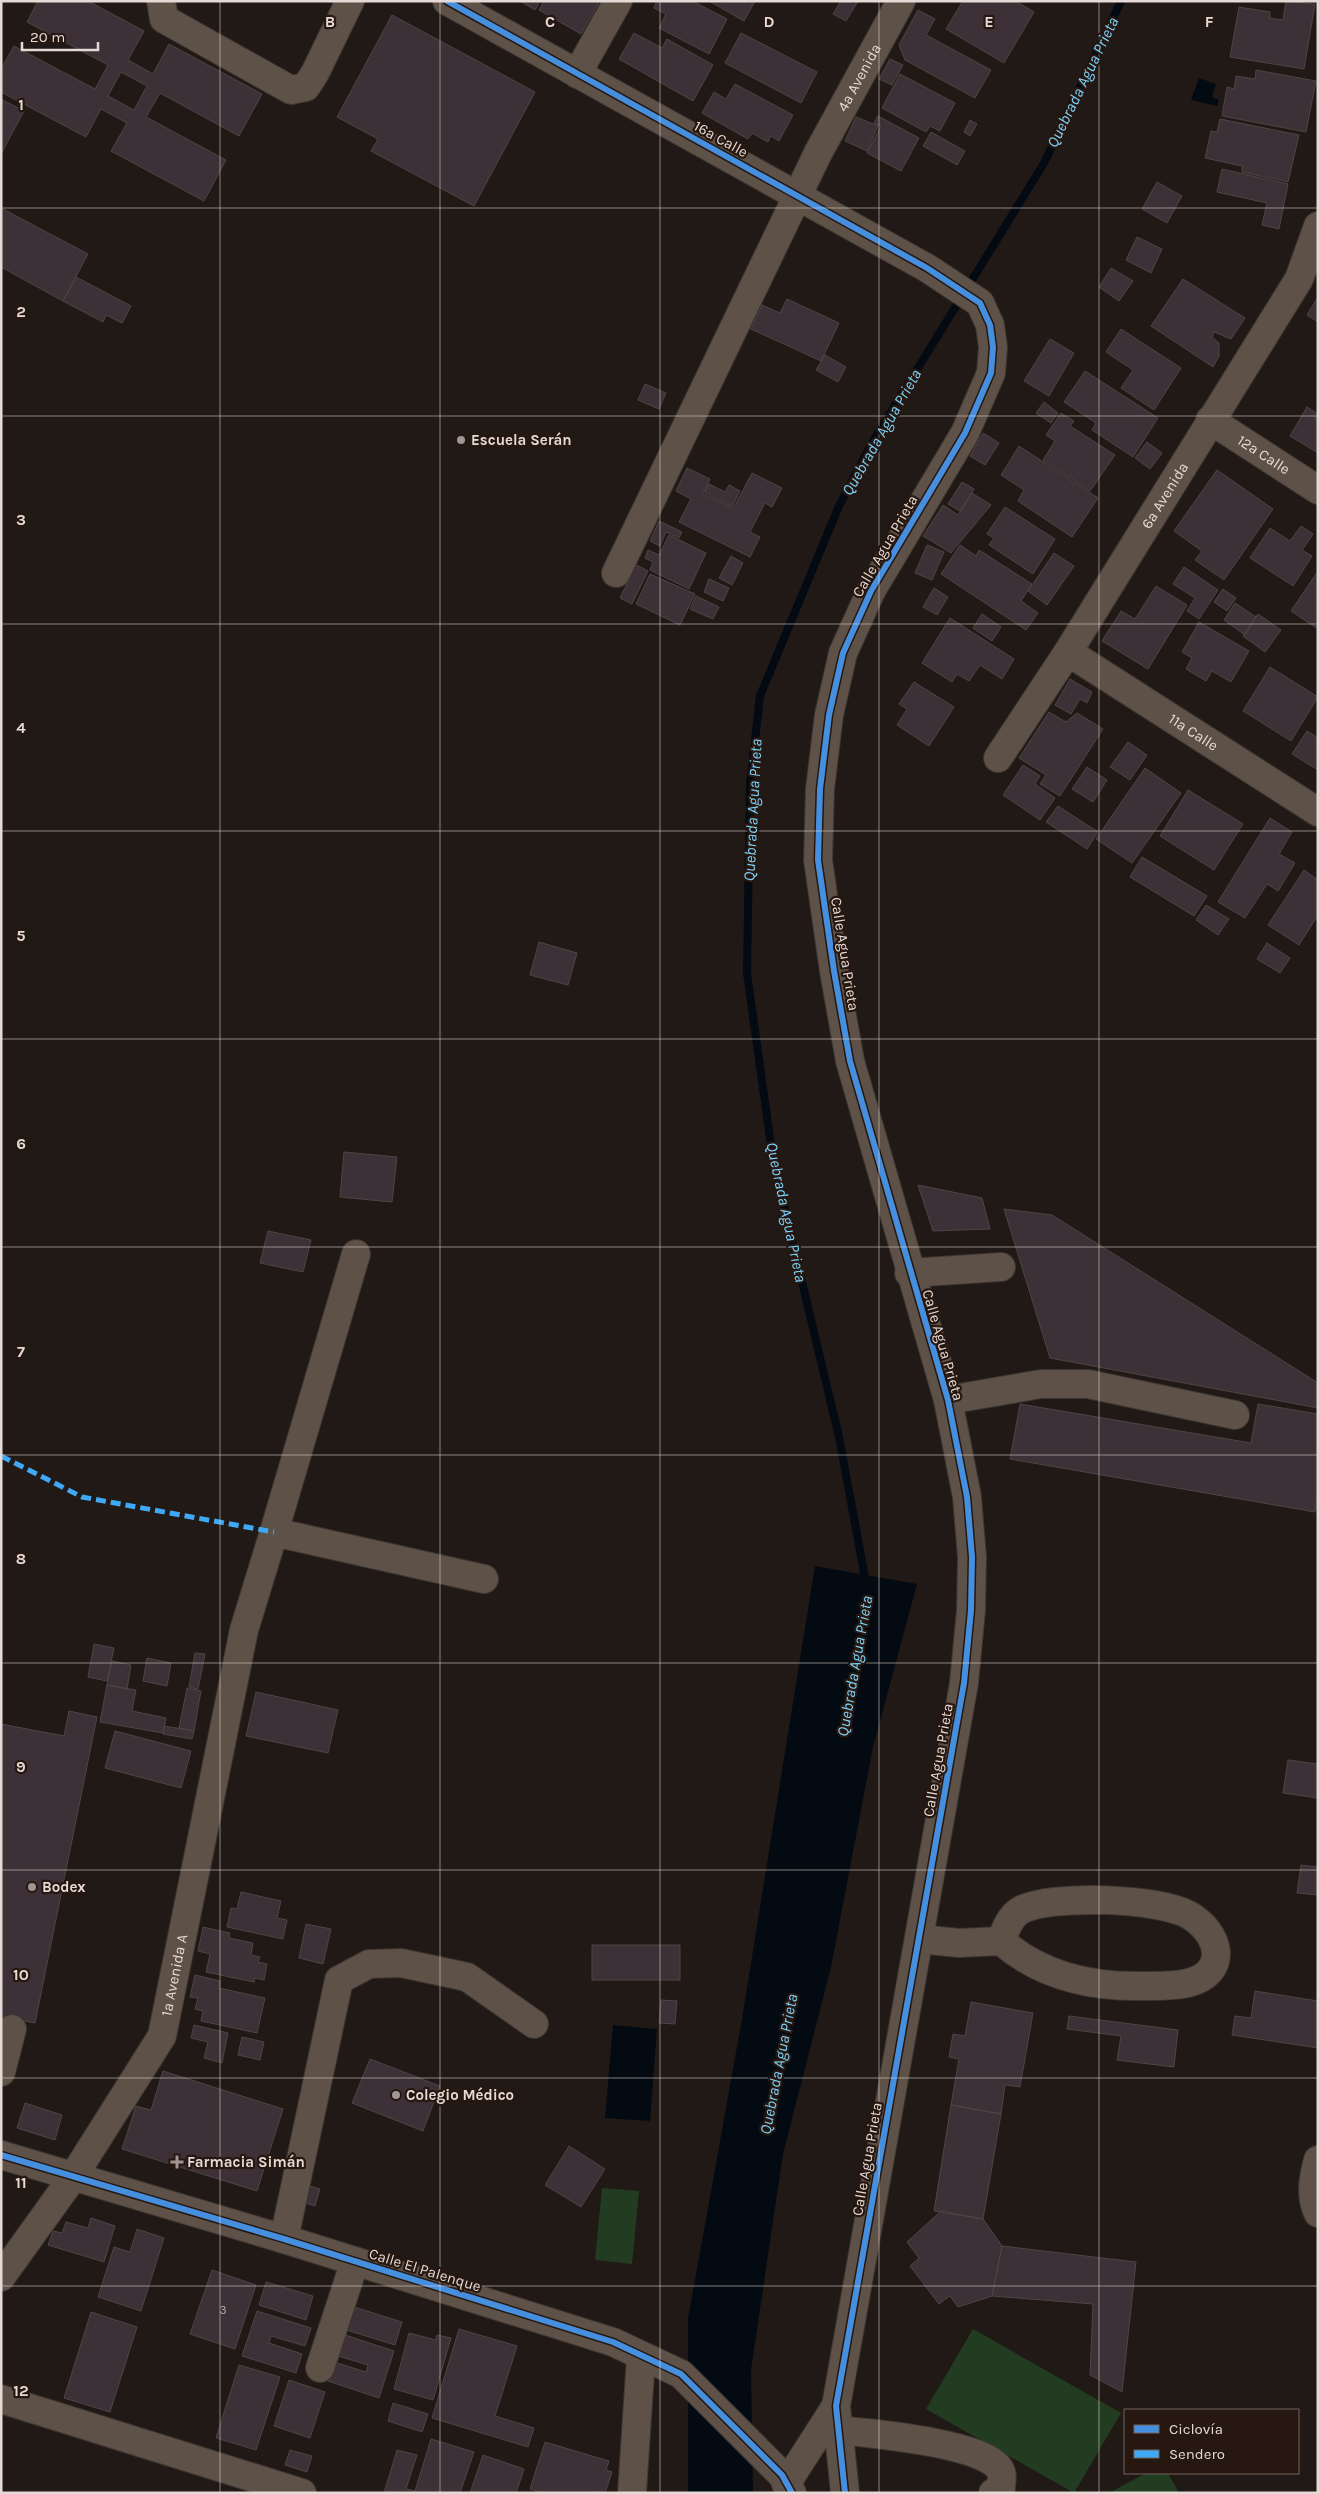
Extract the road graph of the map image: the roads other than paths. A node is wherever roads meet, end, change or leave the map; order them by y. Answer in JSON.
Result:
{"nodes":[{"id":1,"x":161,"y":1,"type":"edge"},
{"id":2,"x":350,"y":1,"type":"edge"},
{"id":3,"x":447,"y":1,"type":"edge"},
{"id":4,"x":618,"y":1,"type":"edge"},
{"id":5,"x":901,"y":1,"type":"edge"},
{"id":6,"x":577,"y":74,"type":"junction"},
{"id":7,"x":797,"y":195,"type":"junction"},
{"id":8,"x":1318,"y":226,"type":"edge"},
{"id":9,"x":980,"y":303,"type":"joint"},
{"id":10,"x":1210,"y":420,"type":"junction"},
{"id":11,"x":1318,"y":490,"type":"edge"},
{"id":12,"x":616,"y":573,"type":"dead end"},
{"id":13,"x":1068,"y":652,"type":"junction"},
{"id":14,"x":998,"y":758,"type":"dead end"},
{"id":15,"x":1318,"y":812,"type":"edge"},
{"id":16,"x":356,"y":1254,"type":"dead end"},
{"id":17,"x":1001,"y":1267,"type":"dead end"},
{"id":18,"x":909,"y":1273,"type":"junction"},
{"id":19,"x":948,"y":1400,"type":"junction"},
{"id":20,"x":1235,"y":1415,"type":"dead end"},
{"id":21,"x":274,"y":1532,"type":"junction"},
{"id":22,"x":484,"y":1579,"type":"dead end"},
{"id":23,"x":919,"y":1940,"type":"junction"},
{"id":24,"x":1001,"y":1941,"type":"junction"},
{"id":25,"x":534,"y":2024,"type":"dead end"},
{"id":26,"x":12,"y":2029,"type":"dead end"},
{"id":27,"x":1,"y":2072,"type":"edge"},
{"id":28,"x":1,"y":2155,"type":"edge"},
{"id":29,"x":1318,"y":2160,"type":"edge"},
{"id":30,"x":73,"y":2177,"type":"junction"},
{"id":31,"x":1318,"y":2213,"type":"edge"},
{"id":32,"x":284,"y":2239,"type":"junction"},
{"id":33,"x":355,"y":2261,"type":"junction"},
{"id":34,"x":1,"y":2277,"type":"edge"},
{"id":35,"x":641,"y":2357,"type":"junction"},
{"id":36,"x":320,"y":2368,"type":"dead end"},
{"id":37,"x":1,"y":2399,"type":"edge"},
{"id":38,"x":837,"y":2418,"type":"junction"},
{"id":39,"x":787,"y":2484,"type":"edge"},
{"id":40,"x":302,"y":2493,"type":"edge"},
{"id":41,"x":632,"y":2493,"type":"edge"},
{"id":42,"x":846,"y":2493,"type":"edge"},
{"id":43,"x":993,"y":2493,"type":"edge"}],
"edges":[{"from":1,"to":2,"type":"street"},
{"from":3,"to":6,"type":"street","name":"16a Calle"},
{"from":4,"to":6,"type":"street"},
{"from":5,"to":7,"type":"street","name":"4a Avenida"},
{"from":6,"to":7,"type":"street","name":"16a Calle"},
{"from":7,"to":9,"type":"street","name":"16a Calle"},
{"from":7,"to":12,"type":"street","name":"4a Avenida"},
{"from":8,"to":10,"type":"street","name":"6a Avenida"},
{"from":9,"to":18,"type":"street","name":"Calle Agua Prieta"},
{"from":10,"to":11,"type":"street","name":"12a Calle"},
{"from":10,"to":13,"type":"street","name":"6a Avenida"},
{"from":13,"to":14,"type":"street","name":"6a Avenida"},
{"from":13,"to":15,"type":"street","name":"11a Calle"},
{"from":16,"to":21,"type":"street","name":"1a Avenida A"},
{"from":17,"to":18,"type":"street"},
{"from":18,"to":19,"type":"street","name":"Calle Agua Prieta"},
{"from":19,"to":20,"type":"street"},
{"from":19,"to":23,"type":"street","name":"Calle Agua Prieta"},
{"from":21,"to":22,"type":"street"},
{"from":21,"to":30,"type":"street","name":"1a Avenida A"},
{"from":23,"to":24,"type":"street"},
{"from":23,"to":38,"type":"street","name":"Calle Agua Prieta"},
{"from":24,"to":24,"type":"street"},
{"from":25,"to":32,"type":"street"},
{"from":26,"to":27,"type":"street"},
{"from":28,"to":30,"type":"street","name":"Calle El Palenque"},
{"from":29,"to":31,"type":"street"},
{"from":30,"to":32,"type":"street","name":"Calle El Palenque"},
{"from":30,"to":34,"type":"street","name":"1a Avenida A"},
{"from":32,"to":33,"type":"street","name":"Calle El Palenque"},
{"from":33,"to":35,"type":"street","name":"Calle El Palenque"},
{"from":33,"to":36,"type":"street"},
{"from":35,"to":39,"type":"street","name":"Calle El Palenque"},
{"from":35,"to":41,"type":"street"},
{"from":37,"to":40,"type":"street"},
{"from":38,"to":39,"type":"street"},
{"from":38,"to":42,"type":"street","name":"Calle Agua Prieta"},
{"from":38,"to":43,"type":"street"}]}
